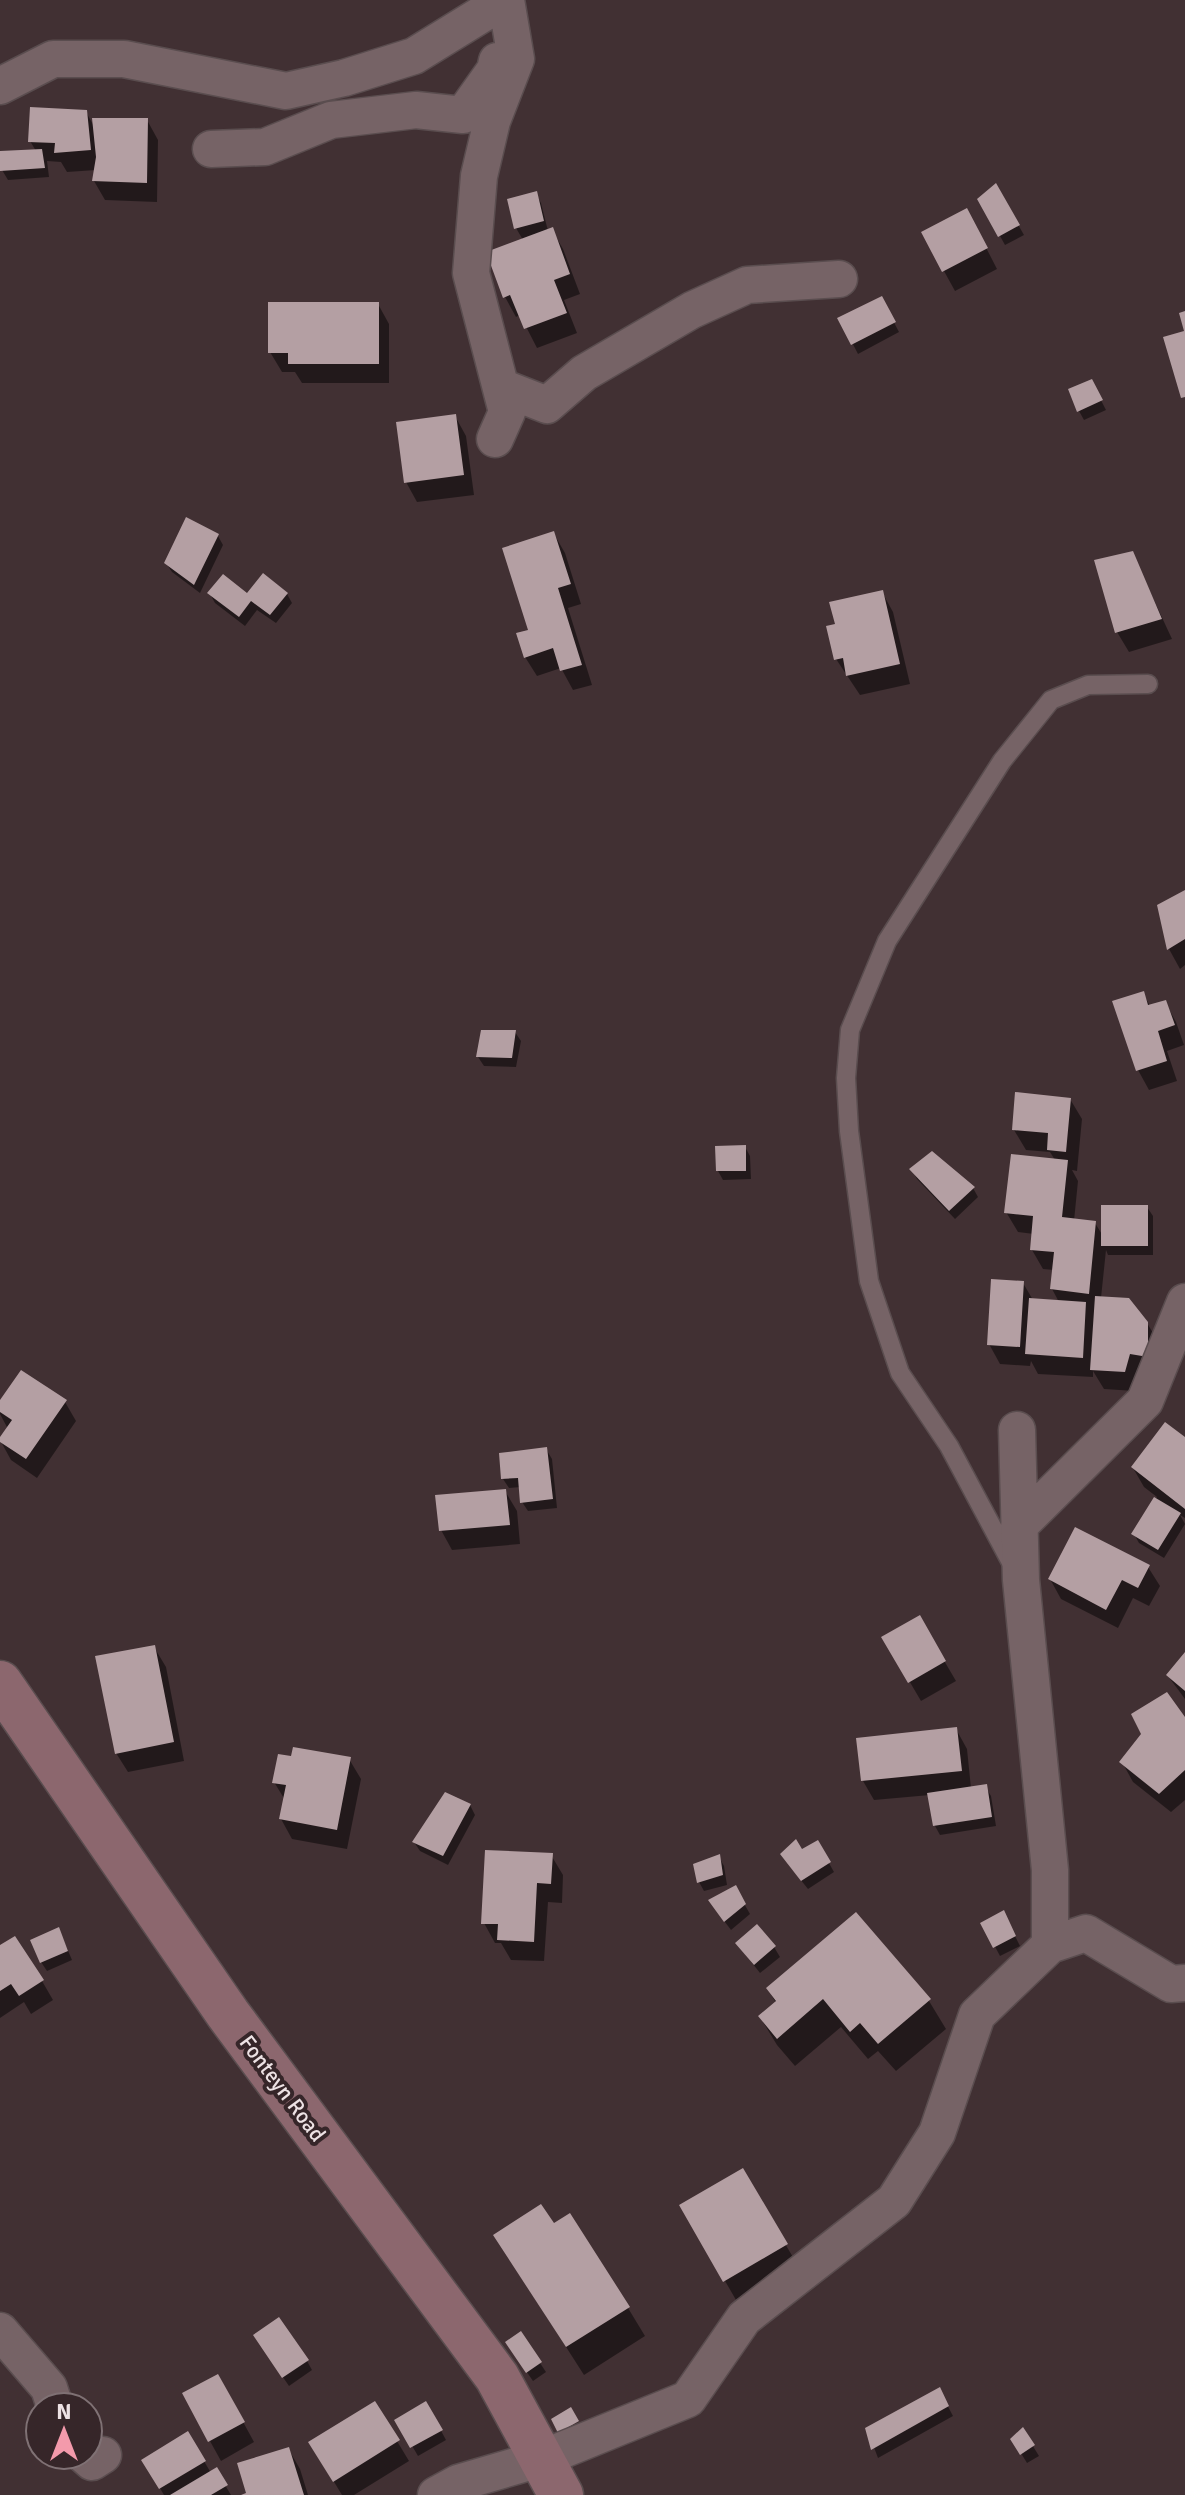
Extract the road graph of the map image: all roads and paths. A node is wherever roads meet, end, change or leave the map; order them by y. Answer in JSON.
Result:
{"nodes":[{"id":1,"x":506,"y":0,"type":"edge"},
{"id":2,"x":0,"y":86,"type":"edge"},
{"id":3,"x":211,"y":149,"type":"dead end"},
{"id":4,"x":839,"y":279,"type":"dead end"},
{"id":5,"x":501,"y":387,"type":"junction"},
{"id":6,"x":495,"y":439,"type":"dead end"},
{"id":7,"x":1148,"y":684,"type":"dead end"},
{"id":8,"x":1185,"y":1302,"type":"edge"},
{"id":9,"x":1017,"y":1430,"type":"dead end"},
{"id":10,"x":1019,"y":1526,"type":"junction"},
{"id":11,"x":1021,"y":1580,"type":"junction"},
{"id":12,"x":0,"y":1683,"type":"edge"},
{"id":13,"x":1050,"y":1945,"type":"junction"},
{"id":14,"x":1185,"y":1983,"type":"edge"},
{"id":15,"x":0,"y":2331,"type":"edge"},
{"id":16,"x":50,"y":2391,"type":"edge"},
{"id":17,"x":552,"y":2477,"type":"edge"},
{"id":18,"x":436,"y":2495,"type":"edge"}],
"edges":[{"from":1,"to":2,"type":"street"},
{"from":1,"to":3,"type":"street"},
{"from":1,"to":5,"type":"street"},
{"from":4,"to":5,"type":"street"},
{"from":5,"to":6,"type":"street"},
{"from":7,"to":11,"type":"lane"},
{"from":8,"to":10,"type":"street"},
{"from":9,"to":10,"type":"street"},
{"from":10,"to":11,"type":"street"},
{"from":11,"to":13,"type":"street"},
{"from":12,"to":17,"type":"street","name":"Fonteyn Road"},
{"from":13,"to":14,"type":"street"},
{"from":13,"to":17,"type":"street"},
{"from":15,"to":16,"type":"street"},
{"from":17,"to":18,"type":"street"}]}
